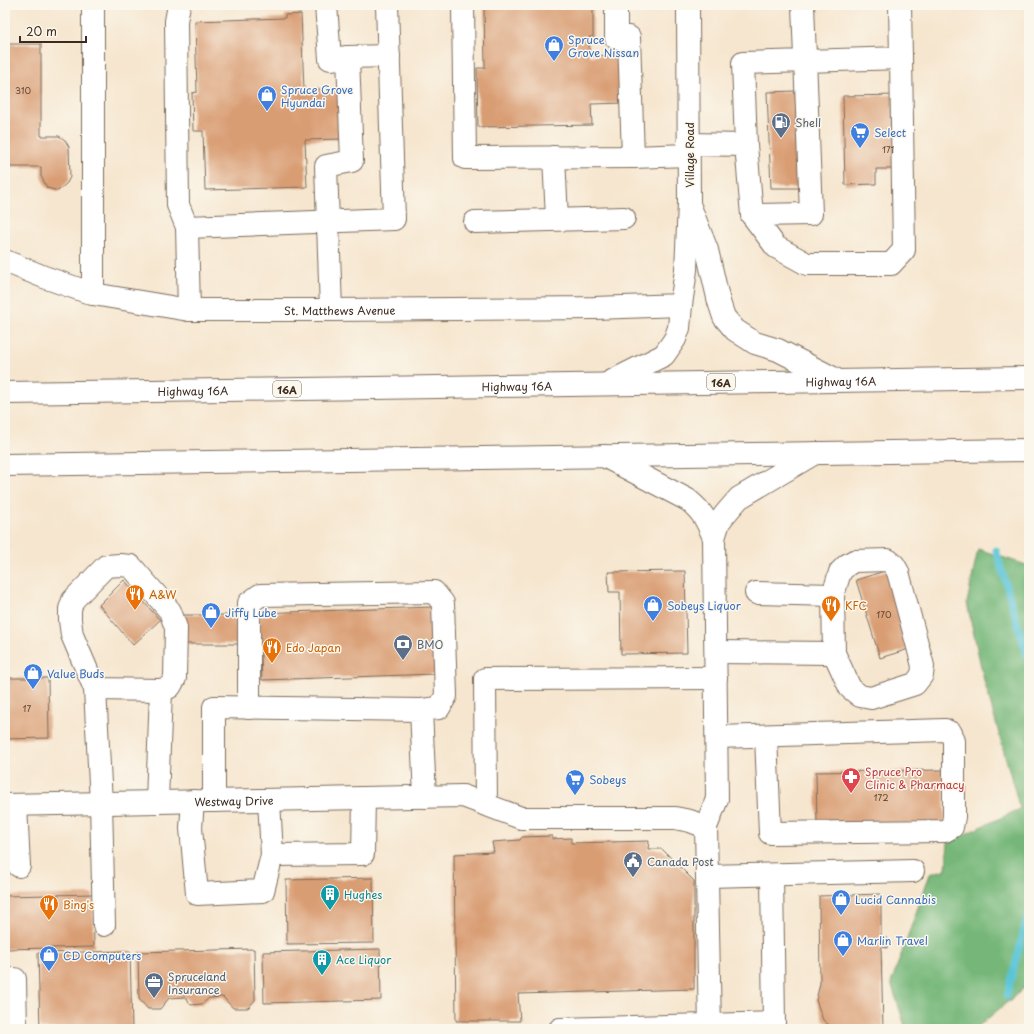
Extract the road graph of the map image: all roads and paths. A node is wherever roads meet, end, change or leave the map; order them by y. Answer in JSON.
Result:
{"nodes":[{"id":1,"x":93,"y":5,"type":"edge"},
{"id":2,"x":179,"y":5,"type":"edge"},
{"id":3,"x":326,"y":5,"type":"edge"},
{"id":4,"x":388,"y":5,"type":"edge"},
{"id":5,"x":463,"y":5,"type":"edge"},
{"id":6,"x":616,"y":5,"type":"edge"},
{"id":7,"x":688,"y":5,"type":"edge"},
{"id":8,"x":803,"y":5,"type":"edge"},
{"id":9,"x":900,"y":5,"type":"edge"},
{"id":10,"x":389,"y":56,"type":"junction"},
{"id":11,"x":348,"y":57,"type":"junction"},
{"id":12,"x":901,"y":58,"type":"junction"},
{"id":13,"x":806,"y":61,"type":"junction"},
{"id":14,"x":746,"y":144,"type":"junction"},
{"id":15,"x":688,"y":150,"type":"junction"},
{"id":16,"x":633,"y":157,"type":"junction"},
{"id":17,"x":554,"y":158,"type":"junction"},
{"id":18,"x":689,"y":204,"type":"junction"},
{"id":19,"x":752,"y":215,"type":"junction"},
{"id":20,"x":624,"y":218,"type":"dead end"},
{"id":21,"x":557,"y":219,"type":"junction"},
{"id":22,"x":328,"y":222,"type":"junction"},
{"id":23,"x":475,"y":222,"type":"dead end"},
{"id":24,"x":187,"y":227,"type":"junction"},
{"id":25,"x":5,"y":261,"type":"edge"},
{"id":26,"x":94,"y":294,"type":"junction"},
{"id":27,"x":681,"y":305,"type":"junction"},
{"id":28,"x":189,"y":310,"type":"junction"},
{"id":29,"x":331,"y":310,"type":"junction"},
{"id":30,"x":1029,"y":378,"type":"edge"},
{"id":31,"x":838,"y":380,"type":"junction"},
{"id":32,"x":604,"y":384,"type":"junction"},
{"id":33,"x":5,"y":393,"type":"edge"},
{"id":34,"x":815,"y":453,"type":"junction"},
{"id":35,"x":1025,"y":454,"type":"edge"},
{"id":36,"x":604,"y":456,"type":"junction"},
{"id":37,"x":5,"y":465,"type":"edge"},
{"id":38,"x":714,"y":538,"type":"junction"},
{"id":39,"x":756,"y":593,"type":"dead end"},
{"id":40,"x":833,"y":595,"type":"junction"},
{"id":41,"x":716,"y":652,"type":"junction"},
{"id":42,"x":834,"y":653,"type":"junction"},
{"id":43,"x":716,"y":678,"type":"junction"},
{"id":44,"x":95,"y":689,"type":"junction"},
{"id":45,"x":161,"y":690,"type":"junction"},
{"id":46,"x":249,"y":708,"type":"junction"},
{"id":47,"x":421,"y":710,"type":"junction"},
{"id":48,"x":766,"y":736,"type":"junction"},
{"id":49,"x":717,"y":737,"type":"junction"},
{"id":50,"x":425,"y":797,"type":"junction"},
{"id":51,"x":364,"y":798,"type":"junction"},
{"id":52,"x":269,"y":800,"type":"junction"},
{"id":53,"x":203,"y":801,"type":"junction"},
{"id":54,"x":157,"y":802,"type":"junction"},
{"id":55,"x":101,"y":803,"type":"junction"},
{"id":56,"x":11,"y":805,"type":"edge"},
{"id":57,"x":486,"y":805,"type":"junction"},
{"id":58,"x":706,"y":827,"type":"junction"},
{"id":59,"x":272,"y":855,"type":"junction"},
{"id":60,"x":19,"y":866,"type":"dead end"},
{"id":61,"x":913,"y":871,"type":"dead end"},
{"id":62,"x":772,"y":875,"type":"junction"},
{"id":63,"x":708,"y":876,"type":"junction"},
{"id":64,"x":104,"y":925,"type":"dead end"},
{"id":65,"x":5,"y":980,"type":"edge"},
{"id":66,"x":710,"y":1026,"type":"edge"},
{"id":67,"x":594,"y":1028,"type":"edge"},
{"id":68,"x":16,"y":1029,"type":"edge"},
{"id":69,"x":560,"y":1029,"type":"edge"}],
"edges":[{"from":1,"to":26,"type":"main road"},
{"from":2,"to":24,"type":"main road"},
{"from":3,"to":11,"type":"main road"},
{"from":4,"to":10,"type":"main road"},
{"from":5,"to":17,"type":"main road"},
{"from":6,"to":16,"type":"main road"},
{"from":7,"to":15,"type":"main road","name":"Village Road"},
{"from":8,"to":13,"type":"main road"},
{"from":9,"to":12,"type":"main road"},
{"from":10,"to":11,"type":"main road"},
{"from":10,"to":22,"type":"main road"},
{"from":11,"to":22,"type":"main road"},
{"from":12,"to":13,"type":"main road"},
{"from":12,"to":19,"type":"main road"},
{"from":13,"to":14,"type":"main road"},
{"from":13,"to":19,"type":"main road"},
{"from":14,"to":15,"type":"main road"},
{"from":14,"to":19,"type":"main road"},
{"from":15,"to":16,"type":"main road"},
{"from":15,"to":18,"type":"main road","name":"Village Road"},
{"from":16,"to":17,"type":"main road"},
{"from":17,"to":21,"type":"main road"},
{"from":18,"to":27,"type":"main road","name":"Village Road"},
{"from":18,"to":31,"type":"main road"},
{"from":20,"to":21,"type":"main road"},
{"from":21,"to":23,"type":"main road"},
{"from":22,"to":24,"type":"main road"},
{"from":22,"to":29,"type":"main road"},
{"from":24,"to":28,"type":"main road"},
{"from":25,"to":26,"type":"main road","name":"St. Matthews Avenue"},
{"from":26,"to":28,"type":"main road","name":"St. Matthews Avenue"},
{"from":27,"to":29,"type":"main road","name":"St. Matthews Avenue"},
{"from":27,"to":32,"type":"main road","name":"Village Road"},
{"from":28,"to":29,"type":"main road","name":"St. Matthews Avenue"},
{"from":30,"to":31,"type":"main road","name":"Highway 16A","number":"16A"},
{"from":31,"to":32,"type":"main road","name":"Highway 16A","number":"16A"},
{"from":32,"to":33,"type":"main road","name":"Highway 16A","number":"16A"},
{"from":34,"to":35,"type":"main road"},
{"from":34,"to":36,"type":"main road"},
{"from":34,"to":38,"type":"main road"},
{"from":36,"to":37,"type":"main road"},
{"from":36,"to":38,"type":"main road"},
{"from":38,"to":41,"type":"main road"},
{"from":39,"to":40,"type":"main road"},
{"from":40,"to":42,"type":"main road"},
{"from":40,"to":42,"type":"main road"},
{"from":41,"to":42,"type":"main road"},
{"from":41,"to":43,"type":"main road"},
{"from":43,"to":49,"type":"main road"},
{"from":43,"to":57,"type":"main road"},
{"from":44,"to":45,"type":"main road"},
{"from":44,"to":45,"type":"main road"},
{"from":44,"to":55,"type":"main road"},
{"from":45,"to":54,"type":"main road"},
{"from":46,"to":47,"type":"main road"},
{"from":46,"to":47,"type":"main road"},
{"from":46,"to":53,"type":"main road"},
{"from":47,"to":50,"type":"main road"},
{"from":48,"to":48,"type":"main road"},
{"from":48,"to":49,"type":"main road"},
{"from":49,"to":58,"type":"main road"},
{"from":50,"to":51,"type":"main road","name":"Westway Drive"},
{"from":50,"to":57,"type":"main road","name":"Westway Drive"},
{"from":51,"to":52,"type":"main road","name":"Westway Drive"},
{"from":51,"to":59,"type":"main road"},
{"from":52,"to":53,"type":"main road","name":"Westway Drive"},
{"from":52,"to":59,"type":"main road"},
{"from":53,"to":54,"type":"main road","name":"Westway Drive"},
{"from":53,"to":59,"type":"main road"},
{"from":54,"to":55,"type":"main road","name":"Westway Drive"},
{"from":55,"to":56,"type":"main road","name":"Westway Drive"},
{"from":55,"to":64,"type":"main road"},
{"from":56,"to":60,"type":"main road"},
{"from":57,"to":58,"type":"main road"},
{"from":58,"to":63,"type":"main road"},
{"from":61,"to":62,"type":"main road"},
{"from":62,"to":63,"type":"main road"},
{"from":62,"to":66,"type":"main road"},
{"from":63,"to":66,"type":"main road"},
{"from":65,"to":68,"type":"main road"},
{"from":66,"to":67,"type":"main road"},
{"from":67,"to":69,"type":"main road"}]}
